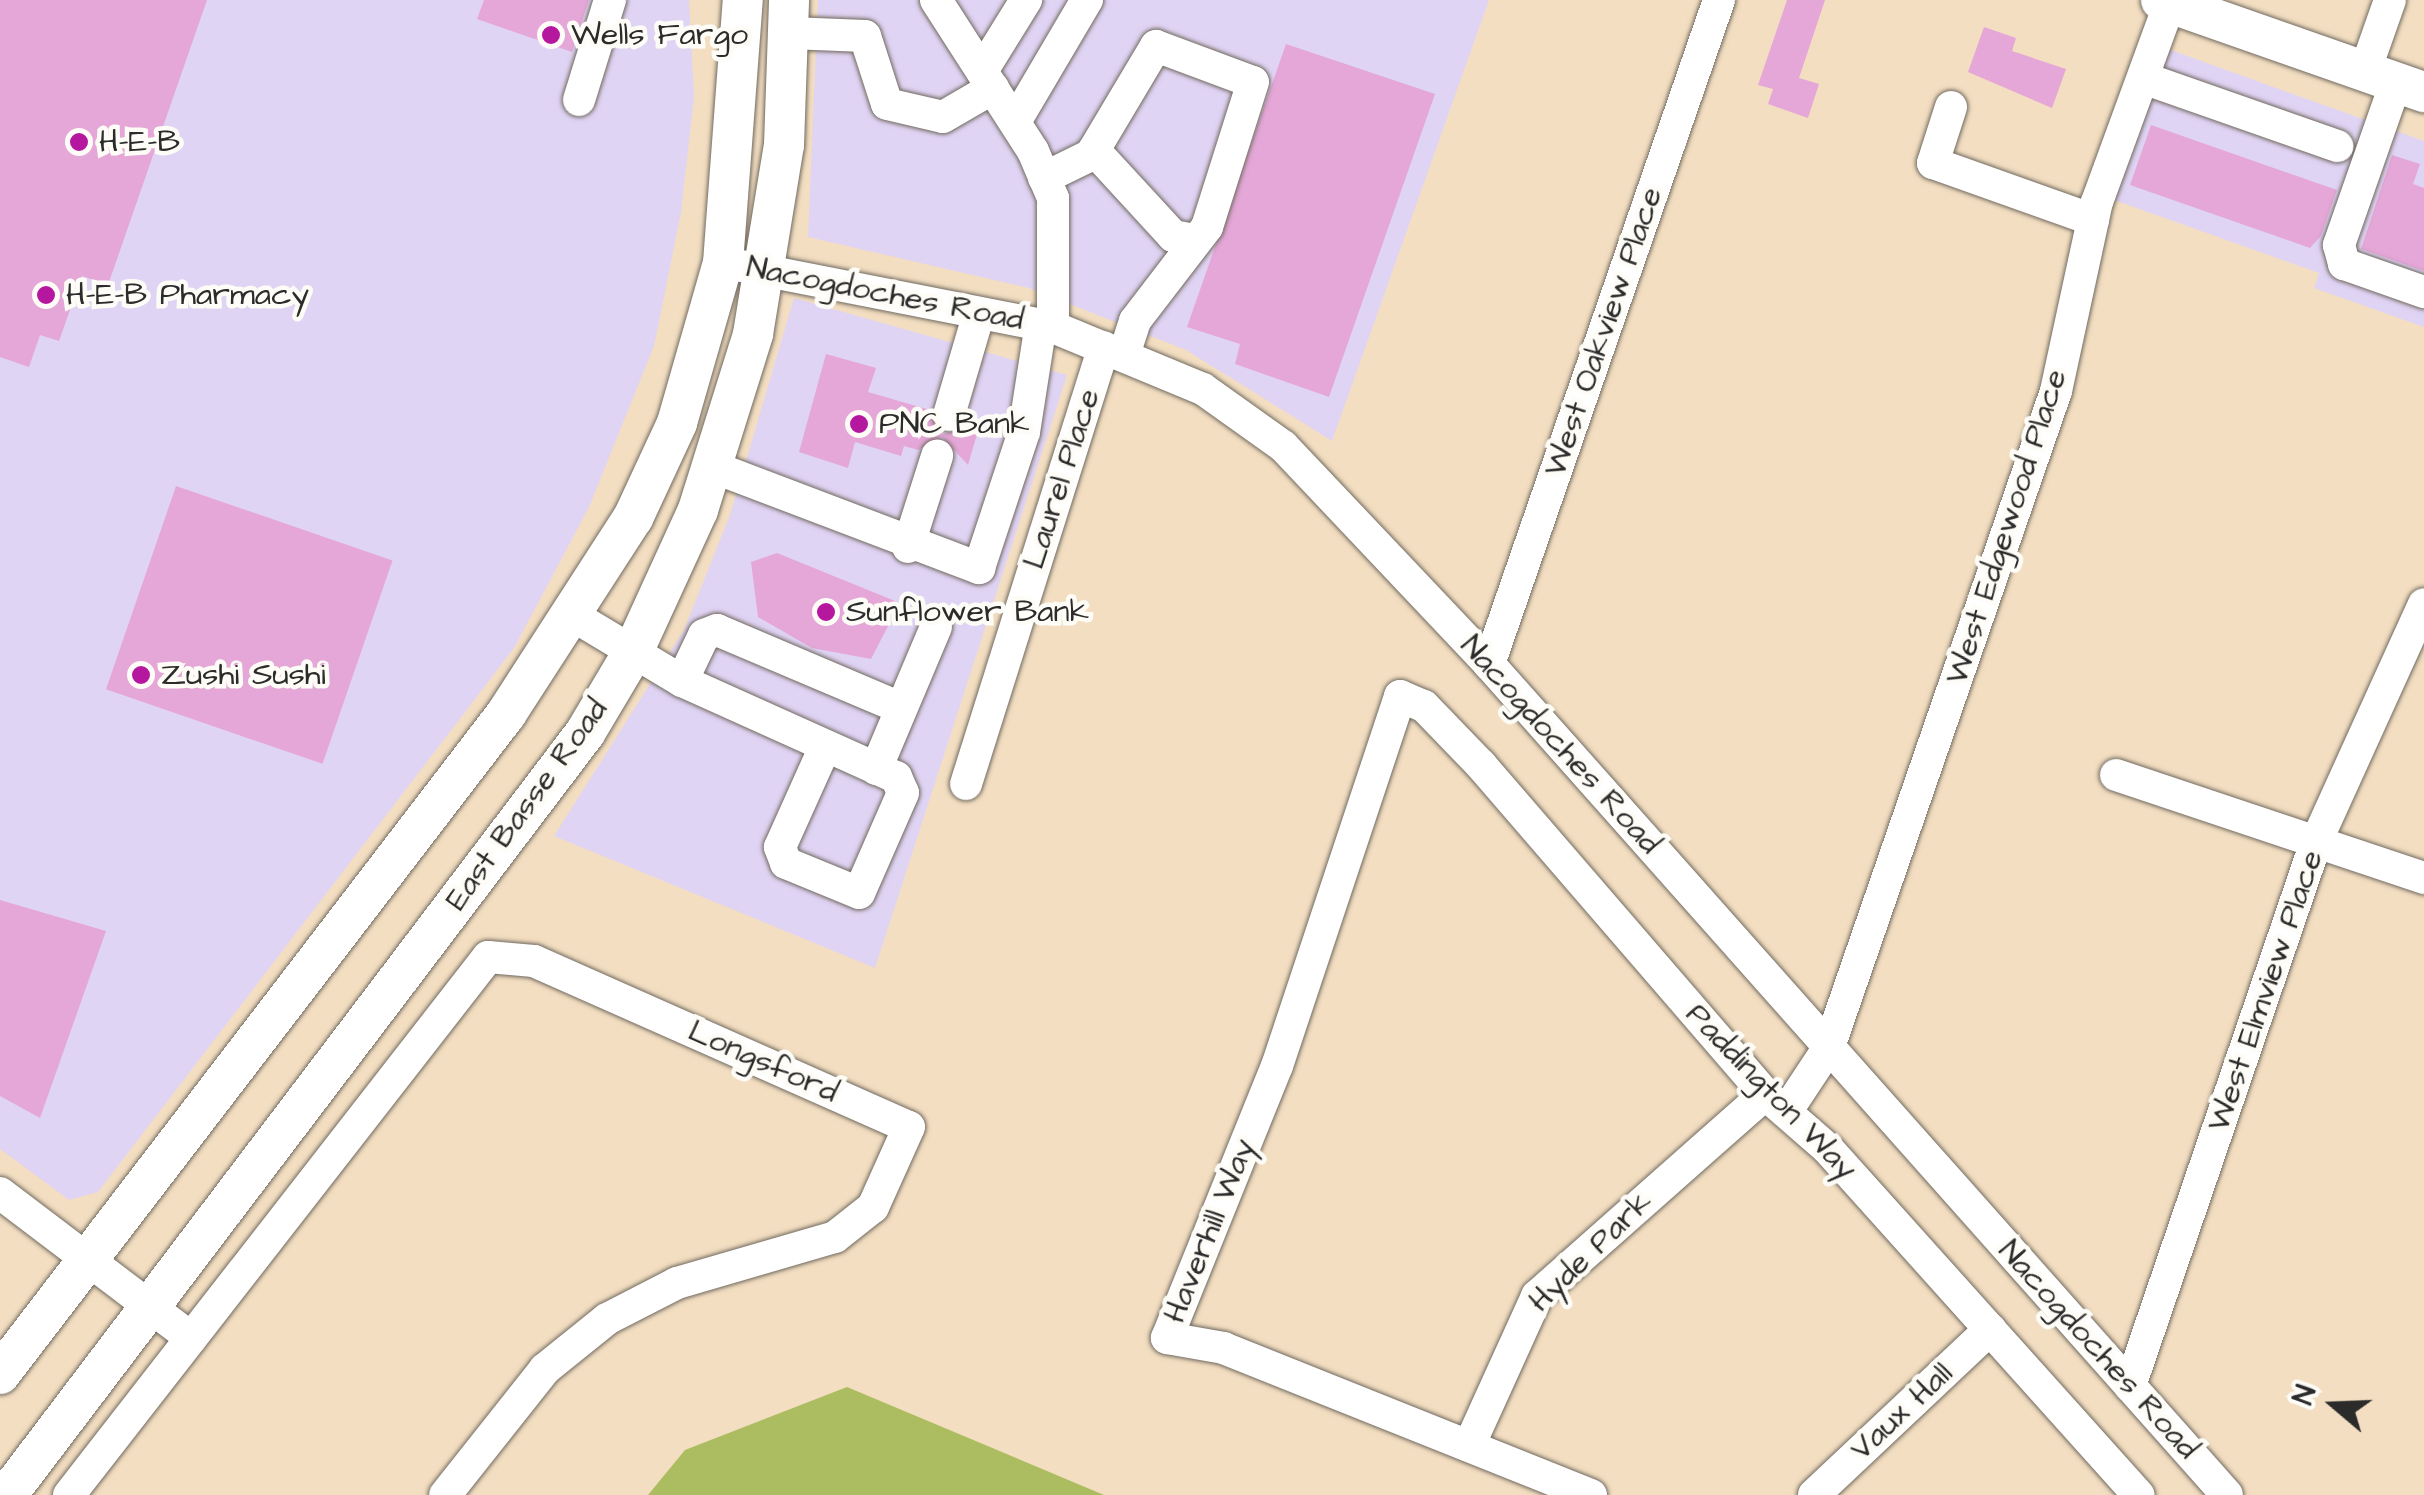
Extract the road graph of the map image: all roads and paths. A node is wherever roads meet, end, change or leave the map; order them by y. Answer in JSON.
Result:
{"nodes":[{"id":1,"x":610,"y":0,"type":"edge"},
{"id":2,"x":742,"y":0,"type":"edge"},
{"id":3,"x":936,"y":0,"type":"edge"},
{"id":4,"x":1026,"y":0,"type":"edge"},
{"id":5,"x":1087,"y":0,"type":"edge"},
{"id":6,"x":1719,"y":0,"type":"edge"},
{"id":7,"x":2390,"y":0,"type":"edge"},
{"id":8,"x":2167,"y":1,"type":"edge"},
{"id":9,"x":790,"y":16,"type":"edge"},
{"id":10,"x":2143,"y":78,"type":"junction"},
{"id":11,"x":987,"y":80,"type":"junction"},
{"id":12,"x":2395,"y":82,"type":"edge"},
{"id":13,"x":579,"y":100,"type":"dead end"},
{"id":14,"x":1951,"y":108,"type":"dead end"},
{"id":15,"x":1015,"y":122,"type":"junction"},
{"id":16,"x":2337,"y":146,"type":"dead end"},
{"id":17,"x":1094,"y":150,"type":"junction"},
{"id":18,"x":1044,"y":178,"type":"junction"},
{"id":19,"x":2093,"y":220,"type":"junction"},
{"id":20,"x":1193,"y":240,"type":"junction"},
{"id":21,"x":724,"y":263,"type":"junction"},
{"id":22,"x":768,"y":272,"type":"junction"},
{"id":23,"x":2424,"y":292,"type":"edge"},
{"id":24,"x":978,"y":313,"type":"junction"},
{"id":25,"x":1047,"y":326,"type":"junction"},
{"id":26,"x":1114,"y":350,"type":"junction"},
{"id":27,"x":949,"y":415,"type":"dead end"},
{"id":28,"x":937,"y":456,"type":"dead end"},
{"id":29,"x":713,"y":466,"type":"junction"},
{"id":30,"x":908,"y":546,"type":"junction"},
{"id":31,"x":2424,"y":604,"type":"edge"},
{"id":32,"x":576,"y":618,"type":"junction"},
{"id":33,"x":936,"y":627,"type":"dead end"},
{"id":34,"x":632,"y":652,"type":"junction"},
{"id":35,"x":1489,"y":664,"type":"junction"},
{"id":36,"x":682,"y":681,"type":"junction"},
{"id":37,"x":1400,"y":696,"type":"joint"},
{"id":38,"x":901,"y":708,"type":"junction"},
{"id":39,"x":825,"y":747,"type":"junction"},
{"id":40,"x":876,"y":769,"type":"junction"},
{"id":41,"x":2116,"y":775,"type":"dead end"},
{"id":42,"x":966,"y":784,"type":"dead end"},
{"id":43,"x":2316,"y":842,"type":"junction"},
{"id":44,"x":2424,"y":878,"type":"edge"},
{"id":45,"x":1829,"y":1048,"type":"junction"},
{"id":46,"x":1775,"y":1103,"type":"junction"},
{"id":47,"x":0,"y":1193,"type":"edge"},
{"id":48,"x":88,"y":1259,"type":"junction"},
{"id":49,"x":149,"y":1306,"type":"junction"},
{"id":50,"x":1990,"y":1329,"type":"junction"},
{"id":51,"x":191,"y":1338,"type":"junction"},
{"id":52,"x":0,"y":1374,"type":"edge"},
{"id":53,"x":2130,"y":1386,"type":"junction"},
{"id":54,"x":1468,"y":1446,"type":"junction"},
{"id":55,"x":6,"y":1495,"type":"edge"},
{"id":56,"x":69,"y":1495,"type":"edge"},
{"id":57,"x":445,"y":1495,"type":"edge"},
{"id":58,"x":1592,"y":1495,"type":"edge"},
{"id":59,"x":1814,"y":1495,"type":"edge"},
{"id":60,"x":2138,"y":1495,"type":"edge"},
{"id":61,"x":2227,"y":1495,"type":"edge"}],
"edges":[{"from":1,"to":13,"type":"street"},
{"from":2,"to":21,"type":"main road"},
{"from":3,"to":11,"type":"street"},
{"from":4,"to":11,"type":"street"},
{"from":5,"to":15,"type":"street"},
{"from":6,"to":35,"type":"street","name":"West Oakview Place"},
{"from":7,"to":12,"type":"street"},
{"from":8,"to":10,"type":"street","name":"West Edgewood Place"},
{"from":8,"to":12,"type":"main road"},
{"from":9,"to":11,"type":"street"},
{"from":9,"to":22,"type":"main road","name":"East Basse Road"},
{"from":10,"to":16,"type":"street"},
{"from":10,"to":19,"type":"street","name":"West Edgewood Place"},
{"from":11,"to":15,"type":"street"},
{"from":12,"to":23,"type":"street"},
{"from":14,"to":19,"type":"street"},
{"from":15,"to":18,"type":"street"},
{"from":17,"to":18,"type":"street"},
{"from":17,"to":20,"type":"street"},
{"from":17,"to":20,"type":"street","name":"Laurel Place"},
{"from":18,"to":25,"type":"street"},
{"from":19,"to":45,"type":"street","name":"West Edgewood Place"},
{"from":20,"to":26,"type":"street","name":"Laurel Place"},
{"from":21,"to":22,"type":"street","name":"Nacogdoches Road"},
{"from":21,"to":32,"type":"main road"},
{"from":22,"to":24,"type":"street","name":"Nacogdoches Road"},
{"from":22,"to":29,"type":"main road","name":"East Basse Road"},
{"from":24,"to":25,"type":"street","name":"Nacogdoches Road"},
{"from":24,"to":27,"type":"street"},
{"from":25,"to":26,"type":"street","name":"Nacogdoches Road"},
{"from":25,"to":30,"type":"street"},
{"from":26,"to":35,"type":"street","name":"Nacogdoches Road"},
{"from":26,"to":42,"type":"street","name":"Laurel Place"},
{"from":28,"to":30,"type":"street"},
{"from":29,"to":30,"type":"street"},
{"from":29,"to":34,"type":"main road","name":"East Basse Road"},
{"from":31,"to":43,"type":"street","name":"West Elmview Place"},
{"from":32,"to":34,"type":"street"},
{"from":32,"to":48,"type":"main road"},
{"from":33,"to":38,"type":"street"},
{"from":34,"to":36,"type":"street"},
{"from":34,"to":49,"type":"main road","name":"East Basse Road"},
{"from":35,"to":45,"type":"street","name":"Nacogdoches Road"},
{"from":36,"to":38,"type":"street"},
{"from":36,"to":39,"type":"street"},
{"from":37,"to":46,"type":"street","name":"Paddington Way"},
{"from":37,"to":54,"type":"street","name":"Haverhill Way"},
{"from":38,"to":40,"type":"street"},
{"from":39,"to":40,"type":"street"},
{"from":39,"to":40,"type":"street"},
{"from":41,"to":43,"type":"street"},
{"from":43,"to":44,"type":"street"},
{"from":43,"to":53,"type":"street","name":"West Elmview Place"},
{"from":45,"to":46,"type":"street","name":"Hyde Park"},
{"from":45,"to":53,"type":"street","name":"Nacogdoches Road"},
{"from":46,"to":50,"type":"street","name":"Paddington Way"},
{"from":46,"to":54,"type":"street","name":"Hyde Park"},
{"from":47,"to":48,"type":"street"},
{"from":48,"to":49,"type":"street"},
{"from":48,"to":52,"type":"main road"},
{"from":49,"to":51,"type":"street"},
{"from":49,"to":55,"type":"main road","name":"East Basse Road"},
{"from":50,"to":59,"type":"street","name":"Vaux Hall"},
{"from":50,"to":60,"type":"street","name":"Paddington Way"},
{"from":51,"to":56,"type":"street","name":"Longsford"},
{"from":51,"to":57,"type":"street","name":"Longsford"},
{"from":53,"to":61,"type":"street","name":"Nacogdoches Road"},
{"from":54,"to":58,"type":"street","name":"Haverhill Way"}]}
